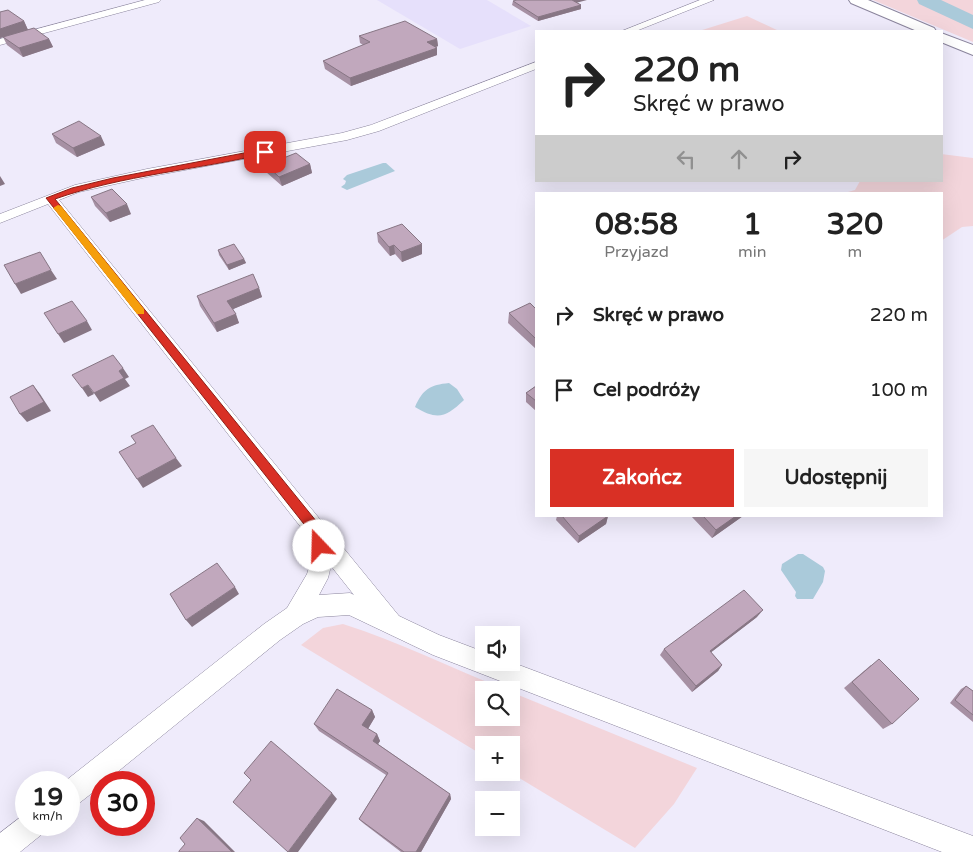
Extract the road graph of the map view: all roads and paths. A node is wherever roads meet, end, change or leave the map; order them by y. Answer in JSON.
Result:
{"nodes":[{"id":1,"x":156,"y":0,"type":"edge"},
{"id":2,"x":709,"y":0,"type":"edge"},
{"id":3,"x":856,"y":0,"type":"edge"},
{"id":4,"x":630,"y":30,"type":"edge"},
{"id":5,"x":926,"y":30,"type":"edge"},
{"id":6,"x":943,"y":38,"type":"edge"},
{"id":7,"x":0,"y":42,"type":"edge"},
{"id":8,"x":973,"y":50,"type":"edge"},
{"id":9,"x":535,"y":65,"type":"edge"},
{"id":10,"x":50,"y":198,"type":"junction"},
{"id":11,"x":0,"y":219,"type":"edge"},
{"id":12,"x":317,"y":531,"type":"junction"},
{"id":13,"x":295,"y":616,"type":"junction"},
{"id":14,"x":392,"y":624,"type":"junction"},
{"id":15,"x":80,"y":785,"type":"edge"},
{"id":16,"x":18,"y":836,"type":"edge"},
{"id":17,"x":973,"y":850,"type":"edge"},
{"id":18,"x":0,"y":851,"type":"edge"}],
"edges":[{"from":1,"to":7,"type":"street"},
{"from":2,"to":4,"type":"street"},
{"from":3,"to":5,"type":"street"},
{"from":6,"to":8,"type":"street"},
{"from":9,"to":10,"type":"street"},
{"from":10,"to":11,"type":"street"},
{"from":10,"to":12,"type":"street"},
{"from":12,"to":13,"type":"street"},
{"from":12,"to":14,"type":"street"},
{"from":13,"to":14,"type":"street"},
{"from":13,"to":15,"type":"street"},
{"from":14,"to":17,"type":"street"},
{"from":16,"to":18,"type":"street"}]}
